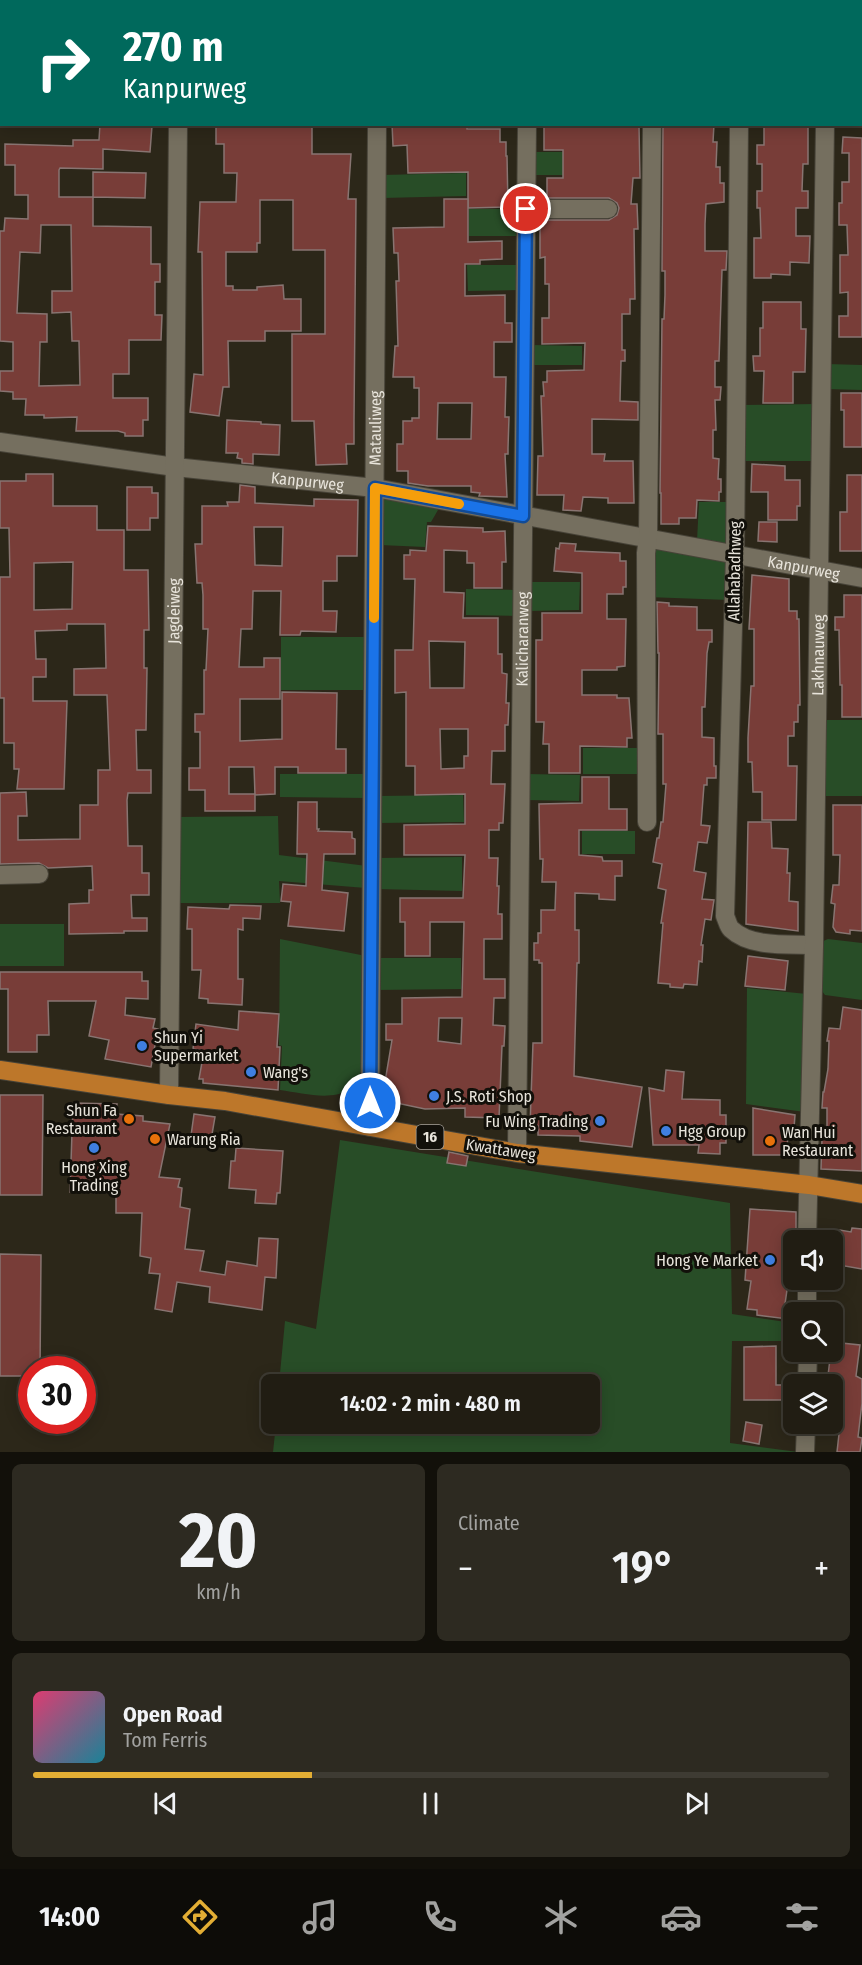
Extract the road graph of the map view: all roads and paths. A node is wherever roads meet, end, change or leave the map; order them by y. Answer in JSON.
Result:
{"nodes":[{"id":1,"x":178,"y":126,"type":"edge"},
{"id":2,"x":377,"y":126,"type":"edge"},
{"id":3,"x":527,"y":126,"type":"edge"},
{"id":4,"x":652,"y":126,"type":"edge"},
{"id":5,"x":739,"y":126,"type":"edge"},
{"id":6,"x":825,"y":126,"type":"edge"},
{"id":7,"x":526,"y":209,"type":"junction"},
{"id":8,"x":608,"y":209,"type":"dead end"},
{"id":9,"x":0,"y":442,"type":"edge"},
{"id":10,"x":175,"y":467,"type":"junction"},
{"id":11,"x":375,"y":488,"type":"junction"},
{"id":12,"x":523,"y":516,"type":"junction"},
{"id":13,"x":648,"y":538,"type":"junction"},
{"id":14,"x":735,"y":554,"type":"junction"},
{"id":15,"x":819,"y":571,"type":"junction"},
{"id":16,"x":862,"y":578,"type":"edge"},
{"id":17,"x":647,"y":822,"type":"dead end"},
{"id":18,"x":39,"y":874,"type":"dead end"},
{"id":19,"x":0,"y":875,"type":"edge"},
{"id":20,"x":814,"y":945,"type":"junction"},
{"id":21,"x":0,"y":1070,"type":"edge"},
{"id":22,"x":169,"y":1095,"type":"junction"},
{"id":23,"x":370,"y":1127,"type":"junction"},
{"id":24,"x":517,"y":1153,"type":"junction"},
{"id":25,"x":809,"y":1185,"type":"junction"},
{"id":26,"x":862,"y":1194,"type":"edge"},
{"id":27,"x":807,"y":1230,"type":"edge"},
{"id":28,"x":806,"y":1434,"type":"edge"},
{"id":29,"x":805,"y":1452,"type":"edge"}],
"edges":[{"from":1,"to":10,"type":"street","name":"Jagdeiweg"},
{"from":2,"to":11,"type":"street","name":"Matauliweg"},
{"from":3,"to":7,"type":"street","name":"Kalicharanweg"},
{"from":4,"to":13,"type":"street"},
{"from":5,"to":14,"type":"street","name":"Allahabadhweg"},
{"from":6,"to":15,"type":"street","name":"Lakhnauweg"},
{"from":7,"to":8,"type":"street"},
{"from":7,"to":12,"type":"street","name":"Kalicharanweg"},
{"from":9,"to":10,"type":"street","name":"Kanpurweg"},
{"from":10,"to":11,"type":"street","name":"Kanpurweg"},
{"from":10,"to":22,"type":"street","name":"Jagdeiweg"},
{"from":11,"to":12,"type":"street","name":"Kanpurweg"},
{"from":11,"to":23,"type":"street","name":"Matauliweg"},
{"from":12,"to":13,"type":"street","name":"Kanpurweg"},
{"from":12,"to":24,"type":"street","name":"Kalicharanweg"},
{"from":13,"to":14,"type":"street","name":"Kanpurweg"},
{"from":13,"to":17,"type":"street"},
{"from":14,"to":15,"type":"street","name":"Kanpurweg"},
{"from":14,"to":20,"type":"street","name":"Allahabadhweg"},
{"from":15,"to":16,"type":"street","name":"Kanpurweg"},
{"from":15,"to":20,"type":"street","name":"Lakhnauweg"},
{"from":18,"to":19,"type":"street"},
{"from":20,"to":25,"type":"street","name":"Lakhnauweg"},
{"from":21,"to":22,"type":"main road","name":"Kwattaweg","number":"16"},
{"from":22,"to":23,"type":"main road","name":"Kwattaweg","number":"16"},
{"from":23,"to":24,"type":"main road","name":"Kwattaweg","number":"16"},
{"from":24,"to":25,"type":"main road","name":"Kwattaweg","number":"16"},
{"from":25,"to":26,"type":"main road","name":"Kwattaweg","number":"16"},
{"from":25,"to":27,"type":"street","name":"Lakhnauweg"},
{"from":28,"to":29,"type":"street"}]}
